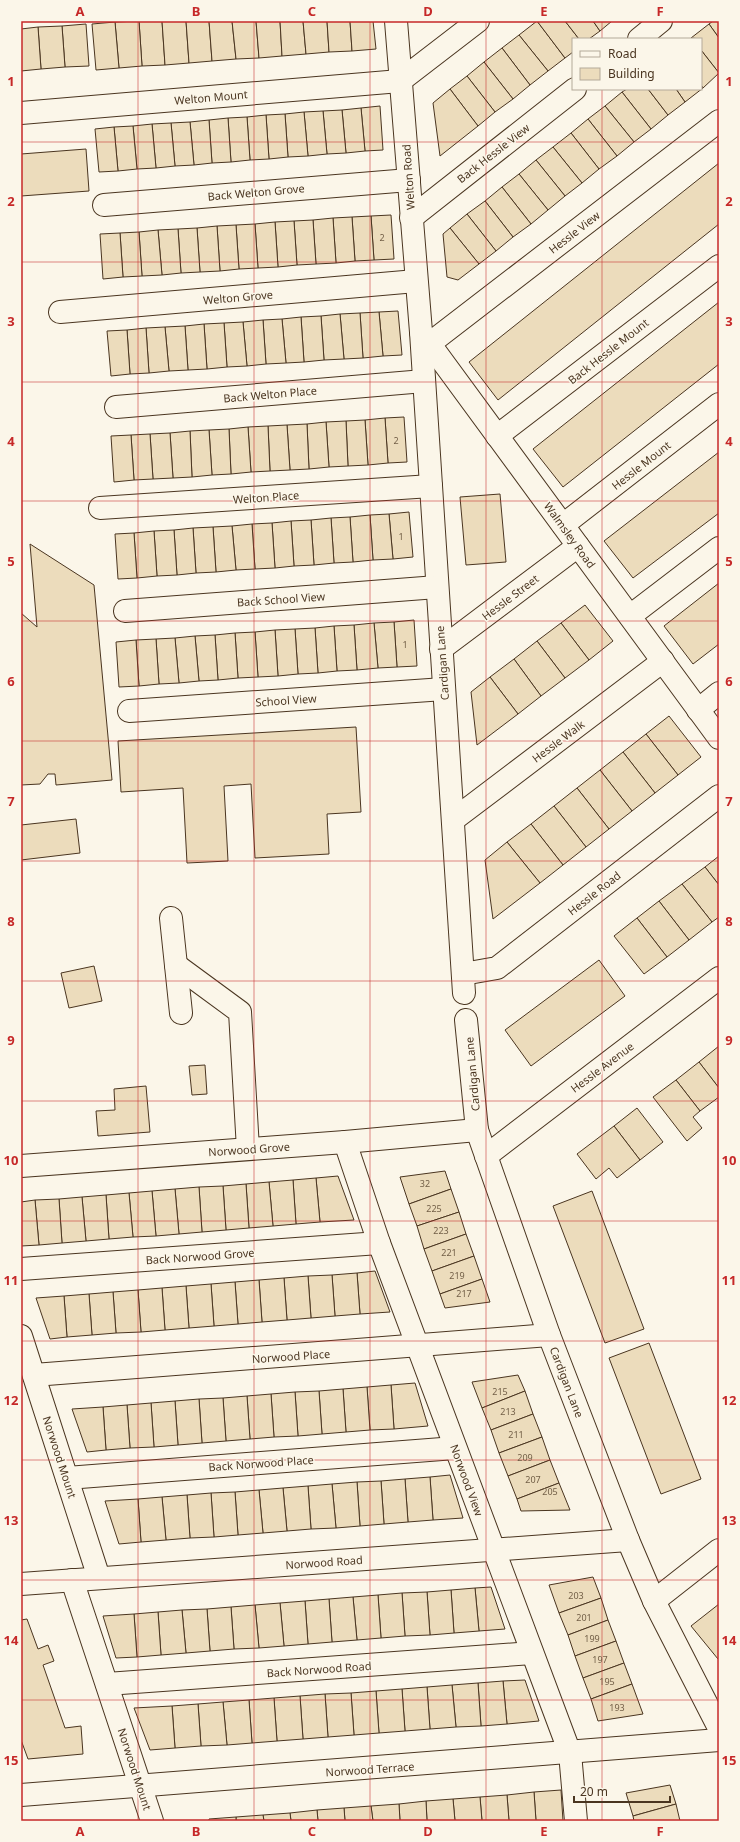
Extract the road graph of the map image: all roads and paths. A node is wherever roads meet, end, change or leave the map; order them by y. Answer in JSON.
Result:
{"nodes":[{"id":1,"x":396,"y":21,"type":"edge"},
{"id":2,"x":478,"y":21,"type":"edge"},
{"id":3,"x":662,"y":21,"type":"edge"},
{"id":4,"x":640,"y":38,"type":"edge"},
{"id":5,"x":400,"y":80,"type":"junction"},
{"id":6,"x":574,"y":90,"type":"edge"},
{"id":7,"x":21,"y":113,"type":"edge"},
{"id":8,"x":719,"y":121,"type":"edge"},
{"id":9,"x":408,"y":180,"type":"junction"},
{"id":10,"x":104,"y":205,"type":"dead end"},
{"id":11,"x":411,"y":218,"type":"junction"},
{"id":12,"x":719,"y":266,"type":"edge"},
{"id":13,"x":416,"y":281,"type":"junction"},
{"id":14,"x":60,"y":312,"type":"dead end"},
{"id":15,"x":425,"y":338,"type":"junction"},
{"id":16,"x":424,"y":381,"type":"junction"},
{"id":17,"x":719,"y":404,"type":"edge"},
{"id":18,"x":116,"y":407,"type":"dead end"},
{"id":19,"x":497,"y":436,"type":"junction"},
{"id":20,"x":431,"y":486,"type":"junction"},
{"id":21,"x":100,"y":508,"type":"dead end"},
{"id":22,"x":563,"y":525,"type":"junction"},
{"id":23,"x":578,"y":546,"type":"junction"},
{"id":24,"x":719,"y":548,"type":"edge"},
{"id":25,"x":438,"y":587,"type":"junction"},
{"id":26,"x":125,"y":611,"type":"dead end"},
{"id":27,"x":630,"y":616,"type":"junction"},
{"id":28,"x":441,"y":649,"type":"junction"},
{"id":29,"x":663,"y":661,"type":"junction"},
{"id":30,"x":444,"y":689,"type":"junction"},
{"id":31,"x":719,"y":693,"type":"edge"},
{"id":32,"x":698,"y":710,"type":"junction"},
{"id":33,"x":129,"y":711,"type":"dead end"},
{"id":34,"x":719,"y":738,"type":"edge"},
{"id":35,"x":719,"y":796,"type":"edge"},
{"id":36,"x":453,"y":820,"type":"junction"},
{"id":37,"x":171,"y":918,"type":"dead end"},
{"id":38,"x":176,"y":965,"type":"junction"},
{"id":39,"x":719,"y":978,"type":"edge"},
{"id":40,"x":464,"y":984,"type":"joint"},
{"id":41,"x":181,"y":1013,"type":"dead end"},
{"id":42,"x":466,"y":1020,"type":"dead end"},
{"id":43,"x":477,"y":1130,"type":"junction"},
{"id":44,"x":345,"y":1142,"type":"junction"},
{"id":45,"x":248,"y":1149,"type":"junction"},
{"id":46,"x":486,"y":1156,"type":"junction"},
{"id":47,"x":21,"y":1166,"type":"edge"},
{"id":48,"x":379,"y":1243,"type":"junction"},
{"id":49,"x":21,"y":1269,"type":"edge"},
{"id":50,"x":549,"y":1335,"type":"junction"},
{"id":51,"x":21,"y":1336,"type":"edge"},
{"id":52,"x":417,"y":1346,"type":"junction"},
{"id":53,"x":34,"y":1375,"type":"junction"},
{"id":54,"x":455,"y":1448,"type":"junction"},
{"id":55,"x":67,"y":1478,"type":"junction"},
{"id":56,"x":628,"y":1540,"type":"junction"},
{"id":57,"x":493,"y":1550,"type":"junction"},
{"id":58,"x":719,"y":1550,"type":"edge"},
{"id":59,"x":99,"y":1578,"type":"junction"},
{"id":60,"x":72,"y":1580,"type":"junction"},
{"id":61,"x":21,"y":1584,"type":"edge"},
{"id":62,"x":654,"y":1601,"type":"junction"},
{"id":63,"x":532,"y":1653,"type":"junction"},
{"id":64,"x":107,"y":1684,"type":"junction"},
{"id":65,"x":713,"y":1703,"type":"edge"},
{"id":66,"x":719,"y":1728,"type":"edge"},
{"id":67,"x":719,"y":1740,"type":"edge"},
{"id":68,"x":570,"y":1753,"type":"junction"},
{"id":69,"x":141,"y":1786,"type":"junction"},
{"id":70,"x":21,"y":1796,"type":"edge"},
{"id":71,"x":152,"y":1821,"type":"edge"},
{"id":72,"x":576,"y":1821,"type":"edge"}],
"edges":[{"from":1,"to":5,"type":"street","name":"Welton Road"},
{"from":2,"to":5,"type":"street"},
{"from":3,"to":4,"type":"street"},
{"from":5,"to":7,"type":"street","name":"Welton Mount"},
{"from":5,"to":9,"type":"street","name":"Welton Road"},
{"from":6,"to":11,"type":"street","name":"Back Hessle View"},
{"from":8,"to":15,"type":"street","name":"Hessle View"},
{"from":9,"to":10,"type":"street","name":"Back Welton Grove"},
{"from":9,"to":11,"type":"street","name":"Welton Road"},
{"from":11,"to":13,"type":"street","name":"Welton Road"},
{"from":12,"to":19,"type":"street","name":"Back Hessle Mount"},
{"from":13,"to":14,"type":"street","name":"Welton Grove"},
{"from":13,"to":15,"type":"street","name":"Welton Road"},
{"from":15,"to":16,"type":"street","name":"Cardigan Lane"},
{"from":15,"to":19,"type":"street","name":"Walmsley Road"},
{"from":16,"to":18,"type":"street","name":"Back Welton Place"},
{"from":16,"to":20,"type":"street","name":"Cardigan Lane"},
{"from":17,"to":22,"type":"street","name":"Hessle Mount"},
{"from":19,"to":22,"type":"street","name":"Walmsley Road"},
{"from":20,"to":21,"type":"street","name":"Welton Place"},
{"from":20,"to":25,"type":"street","name":"Cardigan Lane"},
{"from":22,"to":23,"type":"street","name":"Walmsley Road"},
{"from":23,"to":27,"type":"street","name":"Walmsley Road"},
{"from":23,"to":28,"type":"street","name":"Hessle Street"},
{"from":24,"to":27,"type":"street"},
{"from":25,"to":26,"type":"street","name":"Back School View"},
{"from":25,"to":28,"type":"street","name":"Cardigan Lane"},
{"from":27,"to":29,"type":"street","name":"Walmsley Road"},
{"from":28,"to":30,"type":"street","name":"Cardigan Lane"},
{"from":29,"to":32,"type":"street","name":"Walmsley Road"},
{"from":29,"to":36,"type":"street","name":"Hessle Walk"},
{"from":30,"to":33,"type":"street","name":"School View"},
{"from":30,"to":36,"type":"street","name":"Cardigan Lane"},
{"from":31,"to":32,"type":"street"},
{"from":32,"to":34,"type":"street","name":"Walmsley Road"},
{"from":35,"to":40,"type":"street","name":"Hessle Road"},
{"from":36,"to":40,"type":"street","name":"Cardigan Lane"},
{"from":37,"to":38,"type":"street"},
{"from":38,"to":41,"type":"street"},
{"from":38,"to":45,"type":"street"},
{"from":39,"to":46,"type":"street","name":"Hessle Avenue"},
{"from":42,"to":43,"type":"street","name":"Cardigan Lane"},
{"from":43,"to":44,"type":"street","name":"Norwood Grove"},
{"from":43,"to":46,"type":"street","name":"Cardigan Lane"},
{"from":44,"to":45,"type":"street","name":"Norwood Grove"},
{"from":44,"to":48,"type":"street","name":"Norwood View"},
{"from":45,"to":47,"type":"street","name":"Norwood Grove"},
{"from":46,"to":50,"type":"street","name":"Cardigan Lane"},
{"from":48,"to":49,"type":"street","name":"Back Norwood Grove"},
{"from":48,"to":52,"type":"street","name":"Norwood View"},
{"from":50,"to":52,"type":"street","name":"Norwood Place"},
{"from":50,"to":56,"type":"street","name":"Cardigan Lane"},
{"from":51,"to":53,"type":"street","name":"Norwood Mount"},
{"from":52,"to":53,"type":"street","name":"Norwood Place"},
{"from":52,"to":54,"type":"street","name":"Norwood View"},
{"from":53,"to":55,"type":"street","name":"Norwood Mount"},
{"from":54,"to":55,"type":"street","name":"Back Norwood Place"},
{"from":54,"to":57,"type":"street","name":"Norwood View"},
{"from":55,"to":59,"type":"street","name":"Norwood Mount"},
{"from":56,"to":57,"type":"street","name":"Norwood Road"},
{"from":56,"to":62,"type":"street","name":"Cardigan Lane"},
{"from":57,"to":59,"type":"street","name":"Norwood Road"},
{"from":57,"to":63,"type":"street","name":"Norwood View"},
{"from":58,"to":62,"type":"street"},
{"from":59,"to":60,"type":"street","name":"Norwood Road"},
{"from":60,"to":61,"type":"street","name":"Norwood Road"},
{"from":60,"to":64,"type":"street","name":"Norwood Mount"},
{"from":62,"to":65,"type":"street","name":"Cardigan Lane"},
{"from":63,"to":64,"type":"street","name":"Back Norwood Road"},
{"from":63,"to":68,"type":"street","name":"Norwood View"},
{"from":64,"to":69,"type":"street","name":"Norwood Mount"},
{"from":65,"to":66,"type":"street","name":"Cardigan Lane"},
{"from":67,"to":68,"type":"street","name":"Norwood Terrace"},
{"from":68,"to":69,"type":"street","name":"Norwood Terrace"},
{"from":68,"to":72,"type":"street","name":"Norwood View"},
{"from":69,"to":70,"type":"street","name":"Norwood Terrace"},
{"from":69,"to":71,"type":"street","name":"Norwood Mount"}]}
